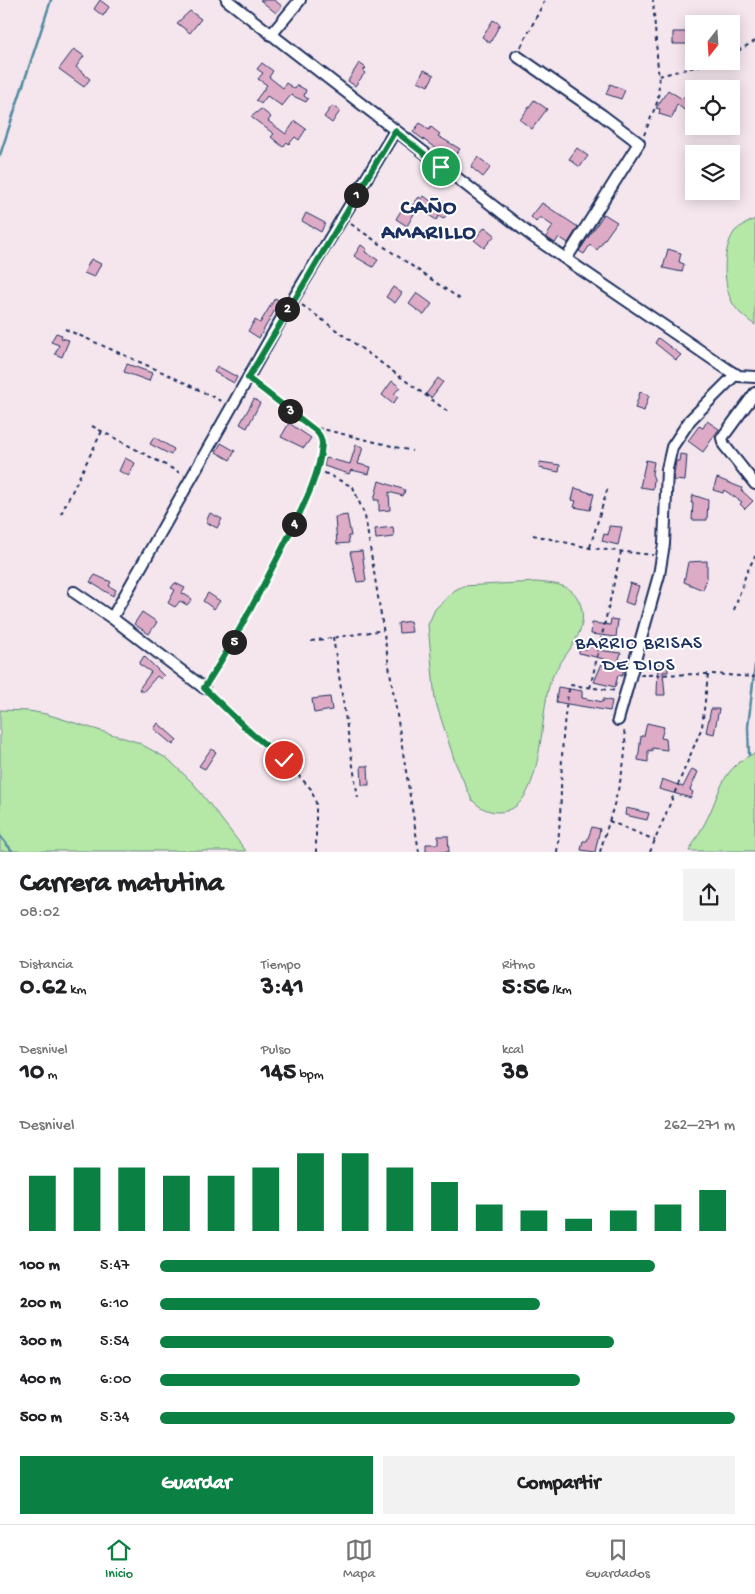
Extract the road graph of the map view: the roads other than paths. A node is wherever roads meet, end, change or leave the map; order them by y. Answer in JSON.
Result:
{"nodes":[{"id":1,"x":227,"y":0,"type":"edge"},
{"id":2,"x":300,"y":0,"type":"edge"},
{"id":3,"x":271,"y":35,"type":"junction"},
{"id":4,"x":517,"y":56,"type":"road end"},
{"id":5,"x":395,"y":131,"type":"junction"},
{"id":6,"x":566,"y":259,"type":"junction"},
{"id":7,"x":736,"y":374,"type":"junction"},
{"id":8,"x":755,"y":377,"type":"edge"},
{"id":9,"x":755,"y":393,"type":"edge"},
{"id":10,"x":755,"y":484,"type":"edge"},
{"id":11,"x":74,"y":592,"type":"dead end"},
{"id":12,"x":112,"y":618,"type":"junction"},
{"id":13,"x":204,"y":688,"type":"road end"},
{"id":14,"x":618,"y":720,"type":"road end"}],
"edges":[{"from":1,"to":3,"type":"street"},
{"from":2,"to":3,"type":"street"},
{"from":3,"to":5,"type":"street"},
{"from":4,"to":6,"type":"street"},
{"from":5,"to":6,"type":"street"},
{"from":5,"to":12,"type":"street"},
{"from":6,"to":7,"type":"street"},
{"from":7,"to":8,"type":"street"},
{"from":7,"to":14,"type":"street"},
{"from":9,"to":10,"type":"street"},
{"from":11,"to":12,"type":"street"},
{"from":12,"to":13,"type":"street"}]}
